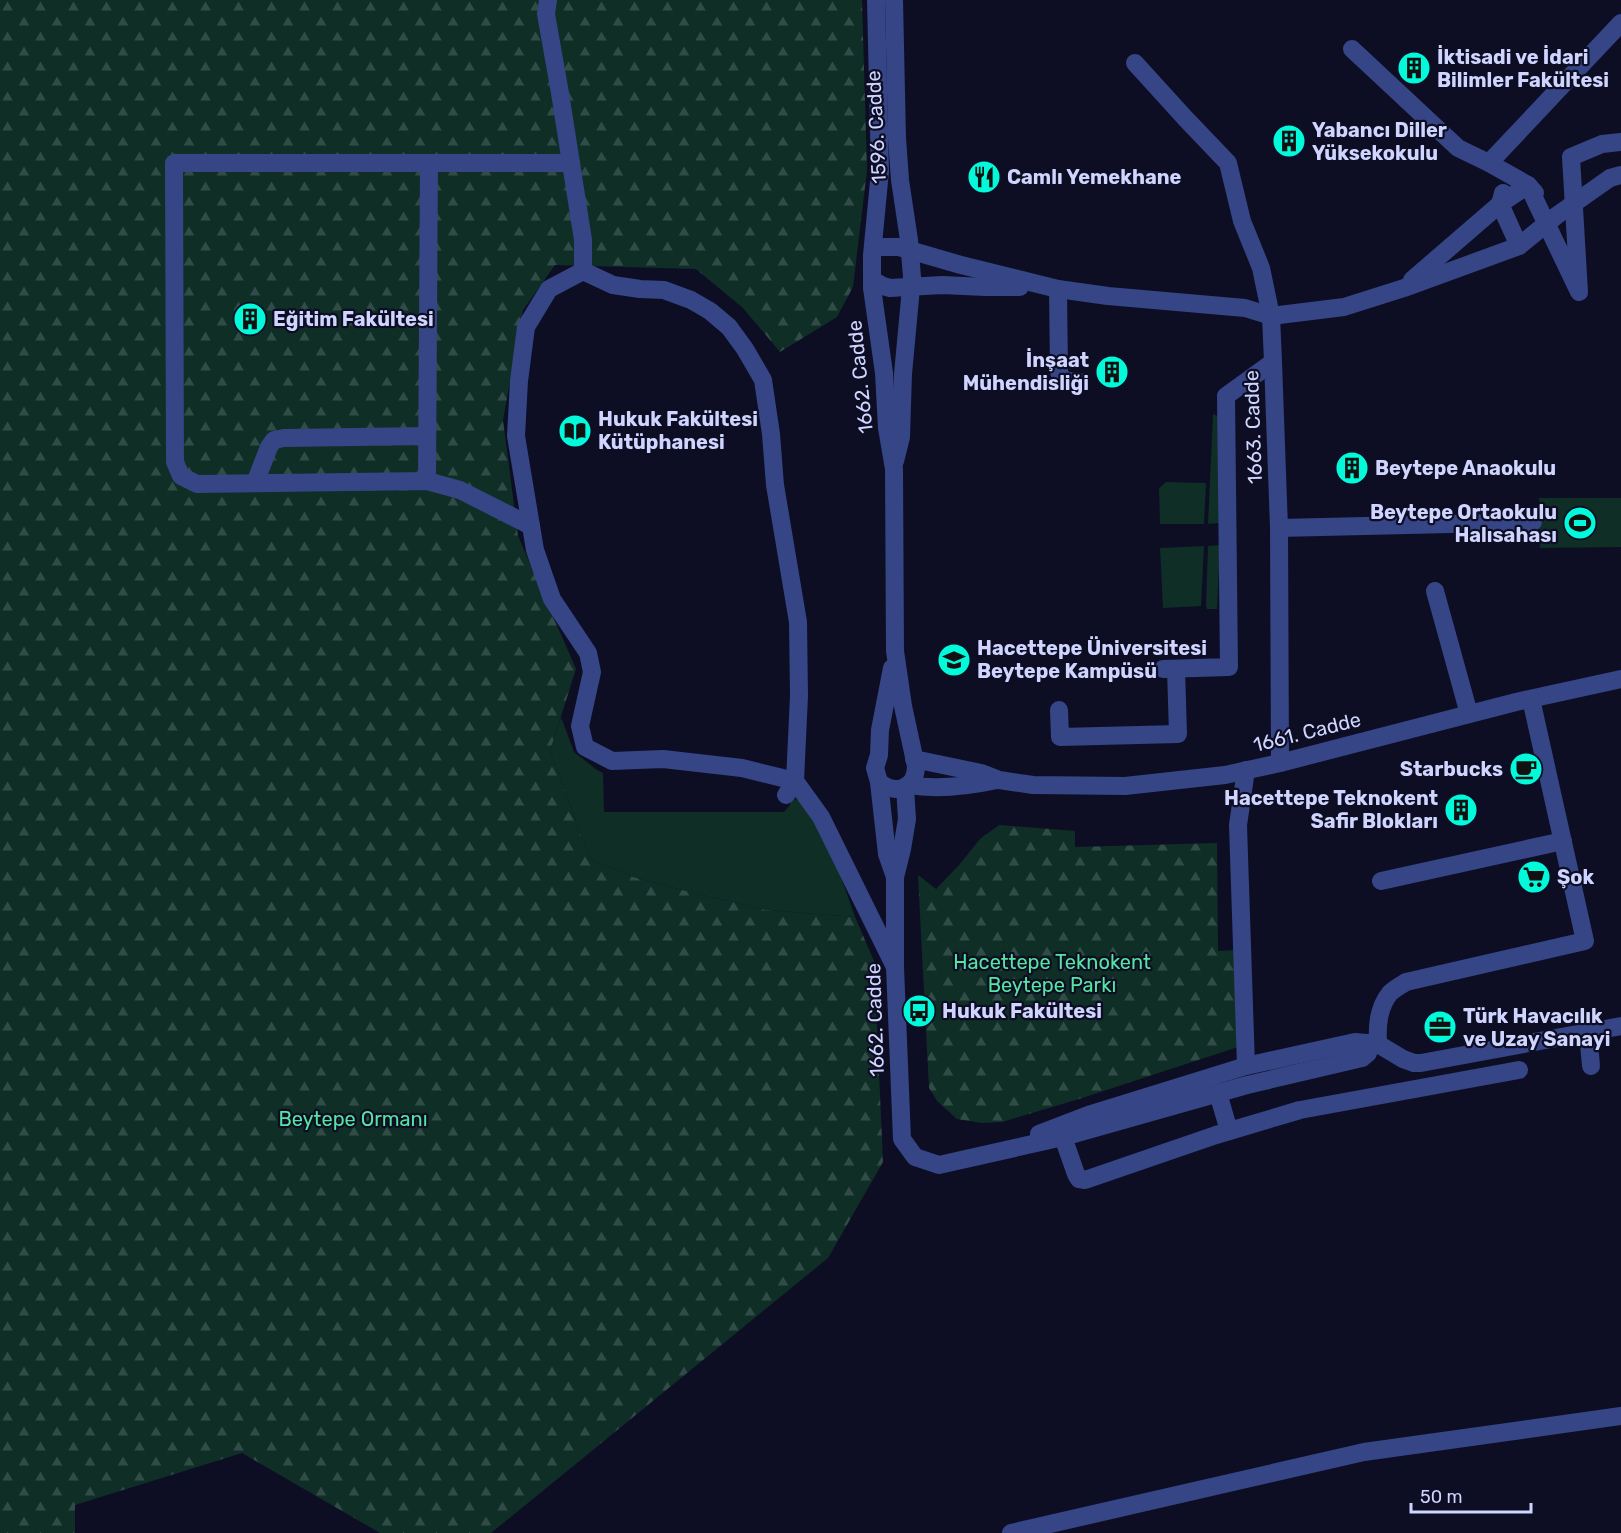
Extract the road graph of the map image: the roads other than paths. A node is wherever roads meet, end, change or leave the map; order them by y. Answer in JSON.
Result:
{"nodes":[{"id":1,"x":548,"y":0,"type":"edge"},
{"id":2,"x":876,"y":0,"type":"edge"},
{"id":3,"x":894,"y":0,"type":"edge"},
{"id":4,"x":1621,"y":23,"type":"edge"},
{"id":5,"x":1352,"y":49,"type":"dead end"},
{"id":6,"x":1135,"y":63,"type":"dead end"},
{"id":7,"x":1621,"y":142,"type":"edge"},
{"id":8,"x":1489,"y":162,"type":"junction"},
{"id":9,"x":429,"y":163,"type":"junction"},
{"id":10,"x":571,"y":163,"type":"junction"},
{"id":11,"x":1509,"y":174,"type":"junction"},
{"id":12,"x":1621,"y":175,"type":"edge"},
{"id":13,"x":1528,"y":185,"type":"junction"},
{"id":14,"x":1500,"y":204,"type":"junction"},
{"id":15,"x":1556,"y":216,"type":"junction"},
{"id":16,"x":1519,"y":246,"type":"junction"},
{"id":17,"x":873,"y":247,"type":"junction"},
{"id":18,"x":910,"y":250,"type":"junction"},
{"id":19,"x":583,"y":271,"type":"junction"},
{"id":20,"x":872,"y":280,"type":"junction"},
{"id":21,"x":911,"y":286,"type":"junction"},
{"id":22,"x":1052,"y":288,"type":"junction"},
{"id":23,"x":1404,"y":288,"type":"junction"},
{"id":24,"x":1271,"y":316,"type":"junction"},
{"id":25,"x":1273,"y":362,"type":"junction"},
{"id":26,"x":1080,"y":382,"type":"dead end"},
{"id":27,"x":427,"y":436,"type":"junction"},
{"id":28,"x":894,"y":469,"type":"junction"},
{"id":29,"x":427,"y":481,"type":"junction"},
{"id":30,"x":255,"y":483,"type":"junction"},
{"id":31,"x":1533,"y":522,"type":"dead end"},
{"id":32,"x":531,"y":526,"type":"junction"},
{"id":33,"x":1279,"y":528,"type":"junction"},
{"id":34,"x":1435,"y":591,"type":"dead end"},
{"id":35,"x":895,"y":651,"type":"junction"},
{"id":36,"x":1621,"y":679,"type":"edge"},
{"id":37,"x":1531,"y":699,"type":"junction"},
{"id":38,"x":1059,"y":710,"type":"dead end"},
{"id":39,"x":1469,"y":714,"type":"junction"},
{"id":40,"x":879,"y":755,"type":"junction"},
{"id":41,"x":914,"y":759,"type":"junction"},
{"id":42,"x":1280,"y":763,"type":"junction"},
{"id":43,"x":1246,"y":771,"type":"junction"},
{"id":44,"x":999,"y":780,"type":"junction"},
{"id":45,"x":879,"y":782,"type":"junction"},
{"id":46,"x":907,"y":786,"type":"junction"},
{"id":47,"x":790,"y":788,"type":"junction"},
{"id":48,"x":1563,"y":841,"type":"junction"},
{"id":49,"x":895,"y":877,"type":"junction"},
{"id":50,"x":1382,"y":881,"type":"dead end"},
{"id":51,"x":895,"y":967,"type":"junction"},
{"id":52,"x":1621,"y":1026,"type":"edge"},
{"id":53,"x":1588,"y":1032,"type":"junction"},
{"id":54,"x":1374,"y":1044,"type":"junction"},
{"id":55,"x":1246,"y":1066,"type":"junction"},
{"id":56,"x":1591,"y":1066,"type":"dead end"},
{"id":57,"x":1519,"y":1070,"type":"dead end"},
{"id":58,"x":1218,"y":1093,"type":"junction"},
{"id":59,"x":1228,"y":1131,"type":"junction"},
{"id":60,"x":1063,"y":1137,"type":"junction"},
{"id":61,"x":1009,"y":1150,"type":"junction"},
{"id":62,"x":1621,"y":1416,"type":"edge"},
{"id":63,"x":1011,"y":1533,"type":"edge"}],
"edges":[{"from":1,"to":10,"type":"street"},
{"from":2,"to":17,"type":"street","name":"1596. Cadde"},
{"from":3,"to":18,"type":"street","name":"1596. Cadde"},
{"from":4,"to":8,"type":"street"},
{"from":5,"to":8,"type":"street"},
{"from":6,"to":24,"type":"street","name":"1663. Cadde"},
{"from":7,"to":13,"type":"street"},
{"from":8,"to":11,"type":"street"},
{"from":9,"to":10,"type":"street"},
{"from":9,"to":27,"type":"street"},
{"from":9,"to":30,"type":"street"},
{"from":10,"to":19,"type":"street"},
{"from":11,"to":13,"type":"street"},
{"from":11,"to":14,"type":"street"},
{"from":12,"to":15,"type":"street"},
{"from":13,"to":14,"type":"street"},
{"from":13,"to":15,"type":"street"},
{"from":14,"to":16,"type":"street"},
{"from":14,"to":23,"type":"street"},
{"from":15,"to":16,"type":"street"},
{"from":16,"to":23,"type":"street"},
{"from":17,"to":18,"type":"street"},
{"from":17,"to":20,"type":"street","name":"1596. Cadde"},
{"from":18,"to":21,"type":"street","name":"1596. Cadde"},
{"from":18,"to":22,"type":"street"},
{"from":19,"to":32,"type":"street"},
{"from":19,"to":47,"type":"street"},
{"from":20,"to":21,"type":"street"},
{"from":20,"to":28,"type":"street","name":"1662. Cadde"},
{"from":21,"to":22,"type":"street"},
{"from":21,"to":28,"type":"street","name":"1662. Cadde"},
{"from":22,"to":24,"type":"street"},
{"from":22,"to":26,"type":"street"},
{"from":23,"to":24,"type":"street"},
{"from":24,"to":25,"type":"street","name":"1663. Cadde"},
{"from":25,"to":33,"type":"street","name":"1663. Cadde"},
{"from":25,"to":38,"type":"street"},
{"from":27,"to":29,"type":"street"},
{"from":27,"to":30,"type":"street"},
{"from":28,"to":35,"type":"street","name":"1662. Cadde"},
{"from":29,"to":30,"type":"street"},
{"from":29,"to":32,"type":"street"},
{"from":31,"to":33,"type":"street"},
{"from":32,"to":47,"type":"street"},
{"from":33,"to":42,"type":"street","name":"1663. Cadde"},
{"from":34,"to":39,"type":"street"},
{"from":35,"to":40,"type":"street","name":"1662. Cadde"},
{"from":35,"to":41,"type":"street","name":"1662. Cadde"},
{"from":36,"to":37,"type":"street","name":"1661. Cadde"},
{"from":37,"to":39,"type":"street","name":"1661. Cadde"},
{"from":37,"to":48,"type":"street"},
{"from":39,"to":42,"type":"street","name":"1661. Cadde"},
{"from":40,"to":41,"type":"street"},
{"from":40,"to":45,"type":"street","name":"1662. Cadde"},
{"from":41,"to":44,"type":"street","name":"1661. Cadde"},
{"from":41,"to":46,"type":"street","name":"1662. Cadde"},
{"from":42,"to":43,"type":"street","name":"1661. Cadde"},
{"from":43,"to":44,"type":"street","name":"1661. Cadde"},
{"from":43,"to":55,"type":"street"},
{"from":44,"to":46,"type":"street","name":"1661. Cadde"},
{"from":45,"to":46,"type":"street"},
{"from":45,"to":49,"type":"street","name":"1662. Cadde"},
{"from":46,"to":49,"type":"street","name":"1662. Cadde"},
{"from":47,"to":51,"type":"street"},
{"from":48,"to":50,"type":"street"},
{"from":48,"to":54,"type":"street"},
{"from":49,"to":51,"type":"street","name":"1662. Cadde"},
{"from":51,"to":61,"type":"street","name":"1662. Cadde"},
{"from":52,"to":53,"type":"street"},
{"from":53,"to":54,"type":"street"},
{"from":53,"to":56,"type":"street"},
{"from":54,"to":55,"type":"street"},
{"from":54,"to":58,"type":"street"},
{"from":55,"to":61,"type":"street"},
{"from":57,"to":59,"type":"street"},
{"from":58,"to":59,"type":"street"},
{"from":58,"to":60,"type":"street"},
{"from":59,"to":60,"type":"street"},
{"from":60,"to":61,"type":"street"},
{"from":62,"to":63,"type":"street"}]}
